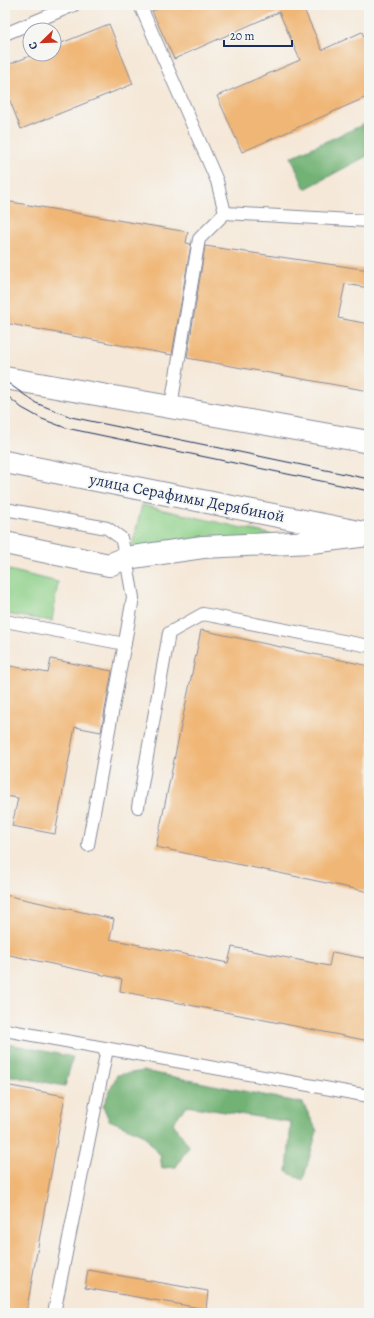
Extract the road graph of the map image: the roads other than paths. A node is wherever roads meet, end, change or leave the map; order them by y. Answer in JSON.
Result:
{"nodes":[{"id":1,"x":74,"y":5,"type":"edge"},
{"id":2,"x":140,"y":5,"type":"edge"},
{"id":3,"x":5,"y":34,"type":"edge"},
{"id":4,"x":225,"y":213,"type":"junction"},
{"id":5,"x":369,"y":221,"type":"edge"},
{"id":6,"x":5,"y":378,"type":"edge"},
{"id":7,"x":171,"y":406,"type":"junction"},
{"id":8,"x":369,"y":442,"type":"edge"},
{"id":9,"x":5,"y":462,"type":"edge"},
{"id":10,"x":5,"y":509,"type":"edge"},
{"id":11,"x":369,"y":534,"type":"edge"},
{"id":12,"x":5,"y":543,"type":"edge"},
{"id":13,"x":126,"y":558,"type":"junction"},
{"id":14,"x":5,"y":621,"type":"edge"},
{"id":15,"x":125,"y":644,"type":"junction"},
{"id":16,"x":369,"y":646,"type":"edge"},
{"id":17,"x":138,"y":806,"type":"dead end"},
{"id":18,"x":88,"y":845,"type":"dead end"},
{"id":19,"x":5,"y":1030,"type":"edge"},
{"id":20,"x":107,"y":1049,"type":"junction"},
{"id":21,"x":369,"y":1096,"type":"edge"},
{"id":22,"x":54,"y":1313,"type":"edge"}],
"edges":[{"from":1,"to":3,"type":"lane"},
{"from":2,"to":4,"type":"lane"},
{"from":4,"to":5,"type":"lane"},
{"from":4,"to":7,"type":"lane"},
{"from":6,"to":7,"type":"main road"},
{"from":7,"to":8,"type":"main road"},
{"from":9,"to":11,"type":"main road","name":"улица Серафимы Дерябиной"},
{"from":10,"to":13,"type":"lane"},
{"from":11,"to":13,"type":"main road","name":"улица Серафимы Дерябиной"},
{"from":12,"to":13,"type":"main road","name":"улица Серафимы Дерябиной"},
{"from":13,"to":15,"type":"lane"},
{"from":14,"to":15,"type":"lane"},
{"from":15,"to":18,"type":"lane"},
{"from":16,"to":17,"type":"lane"},
{"from":19,"to":20,"type":"lane"},
{"from":20,"to":21,"type":"lane"},
{"from":20,"to":22,"type":"lane"}]}
